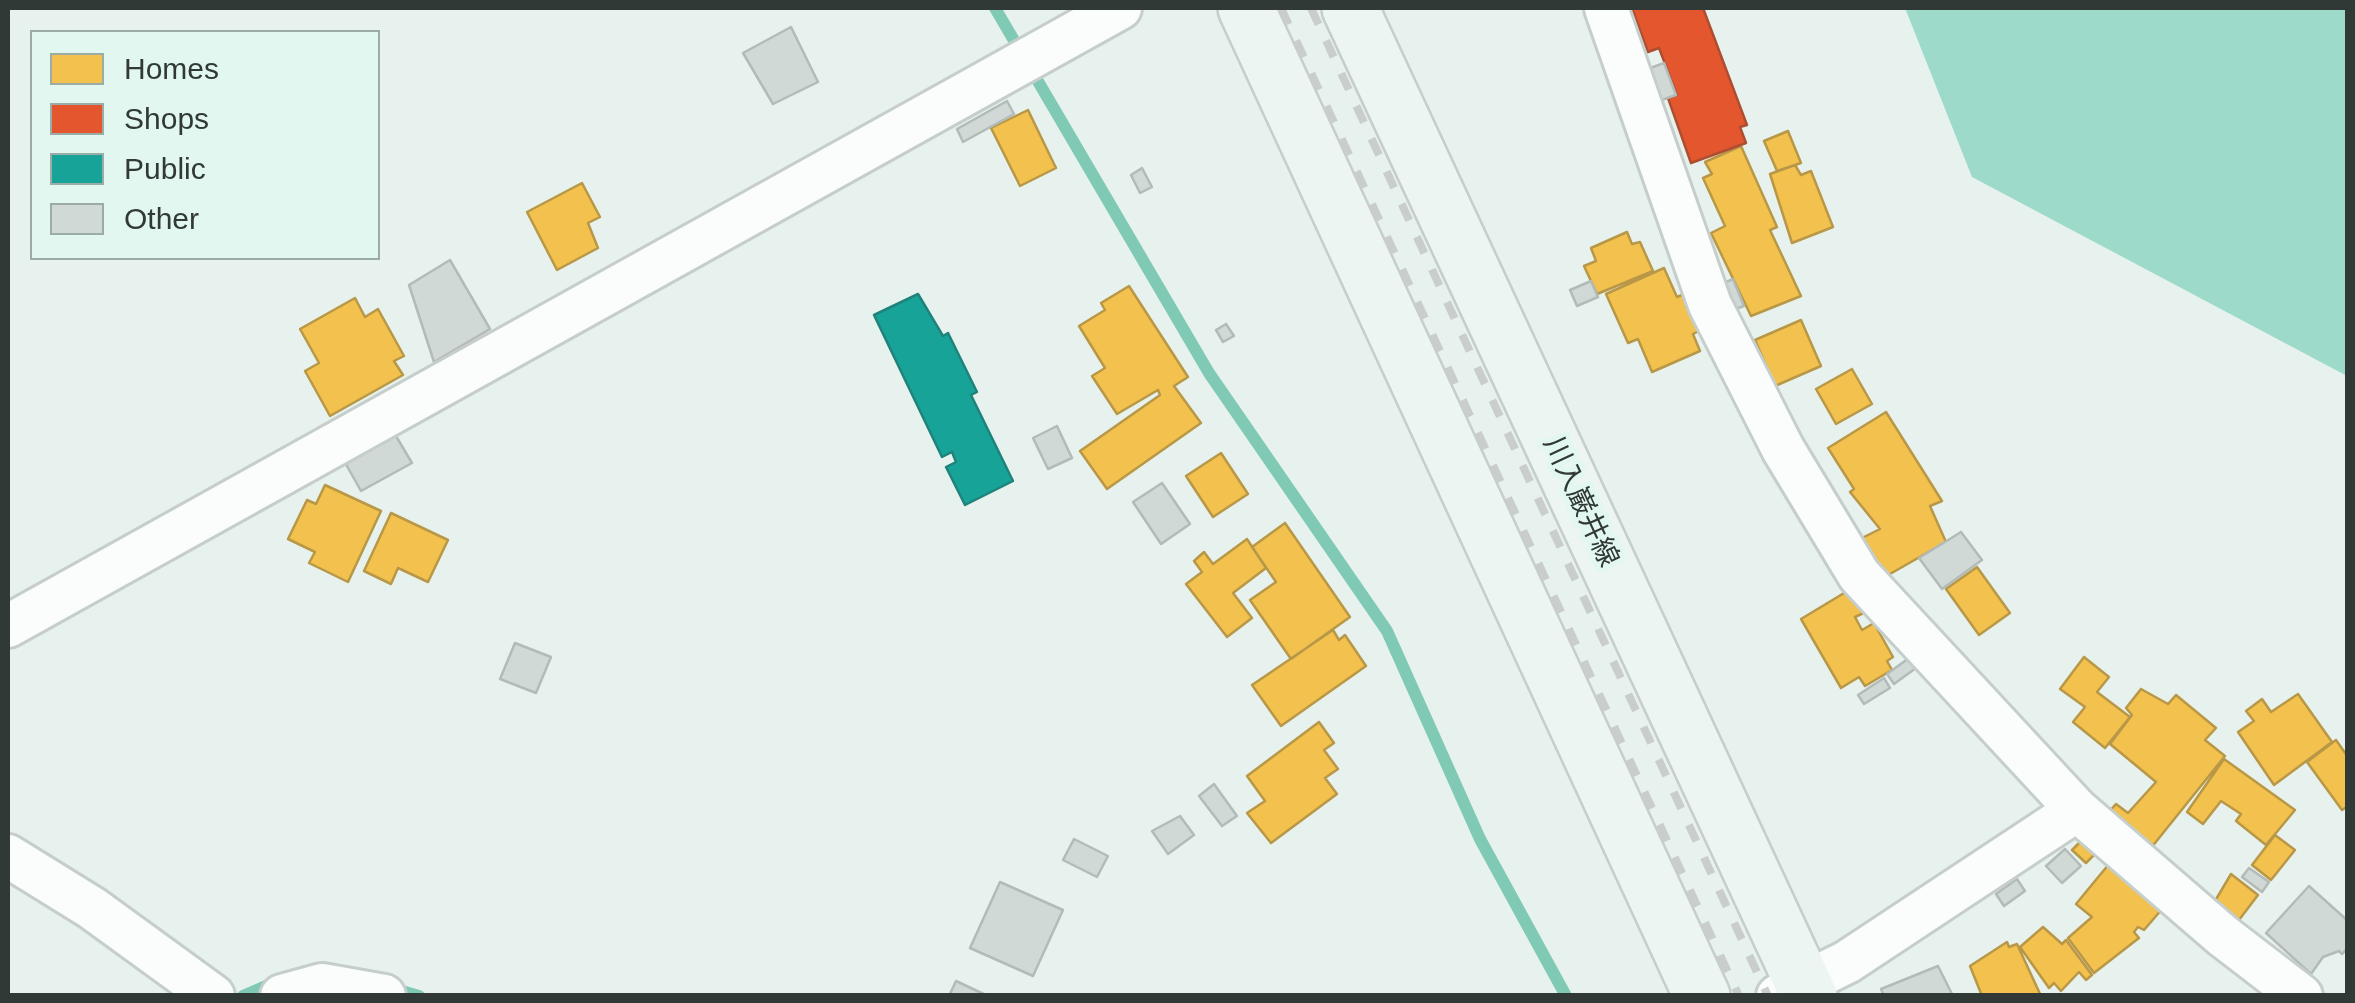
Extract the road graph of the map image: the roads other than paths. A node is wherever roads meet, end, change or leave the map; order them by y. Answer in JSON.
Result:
{"nodes":[{"id":1,"x":1120,"y":8,"type":"edge"},
{"id":2,"x":1246,"y":8,"type":"edge"},
{"id":3,"x":1350,"y":8,"type":"edge"},
{"id":4,"x":1606,"y":8,"type":"edge"},
{"id":5,"x":8,"y":626,"type":"edge"},
{"id":6,"x":2077,"y":810,"type":"junction"},
{"id":7,"x":8,"y":856,"type":"edge"},
{"id":8,"x":1797,"y":991,"type":"edge"},
{"id":9,"x":213,"y":996,"type":"edge"},
{"id":10,"x":282,"y":996,"type":"edge"},
{"id":11,"x":384,"y":996,"type":"edge"},
{"id":12,"x":1702,"y":996,"type":"edge"},
{"id":13,"x":2301,"y":996,"type":"edge"}],
"edges":[{"from":1,"to":5,"type":"street"},
{"from":2,"to":12,"type":"main road"},
{"from":3,"to":8,"type":"main road","name":"川入巌井線"},
{"from":4,"to":6,"type":"street"},
{"from":6,"to":8,"type":"street"},
{"from":6,"to":13,"type":"street"},
{"from":7,"to":9,"type":"street"},
{"from":10,"to":11,"type":"street"}]}
